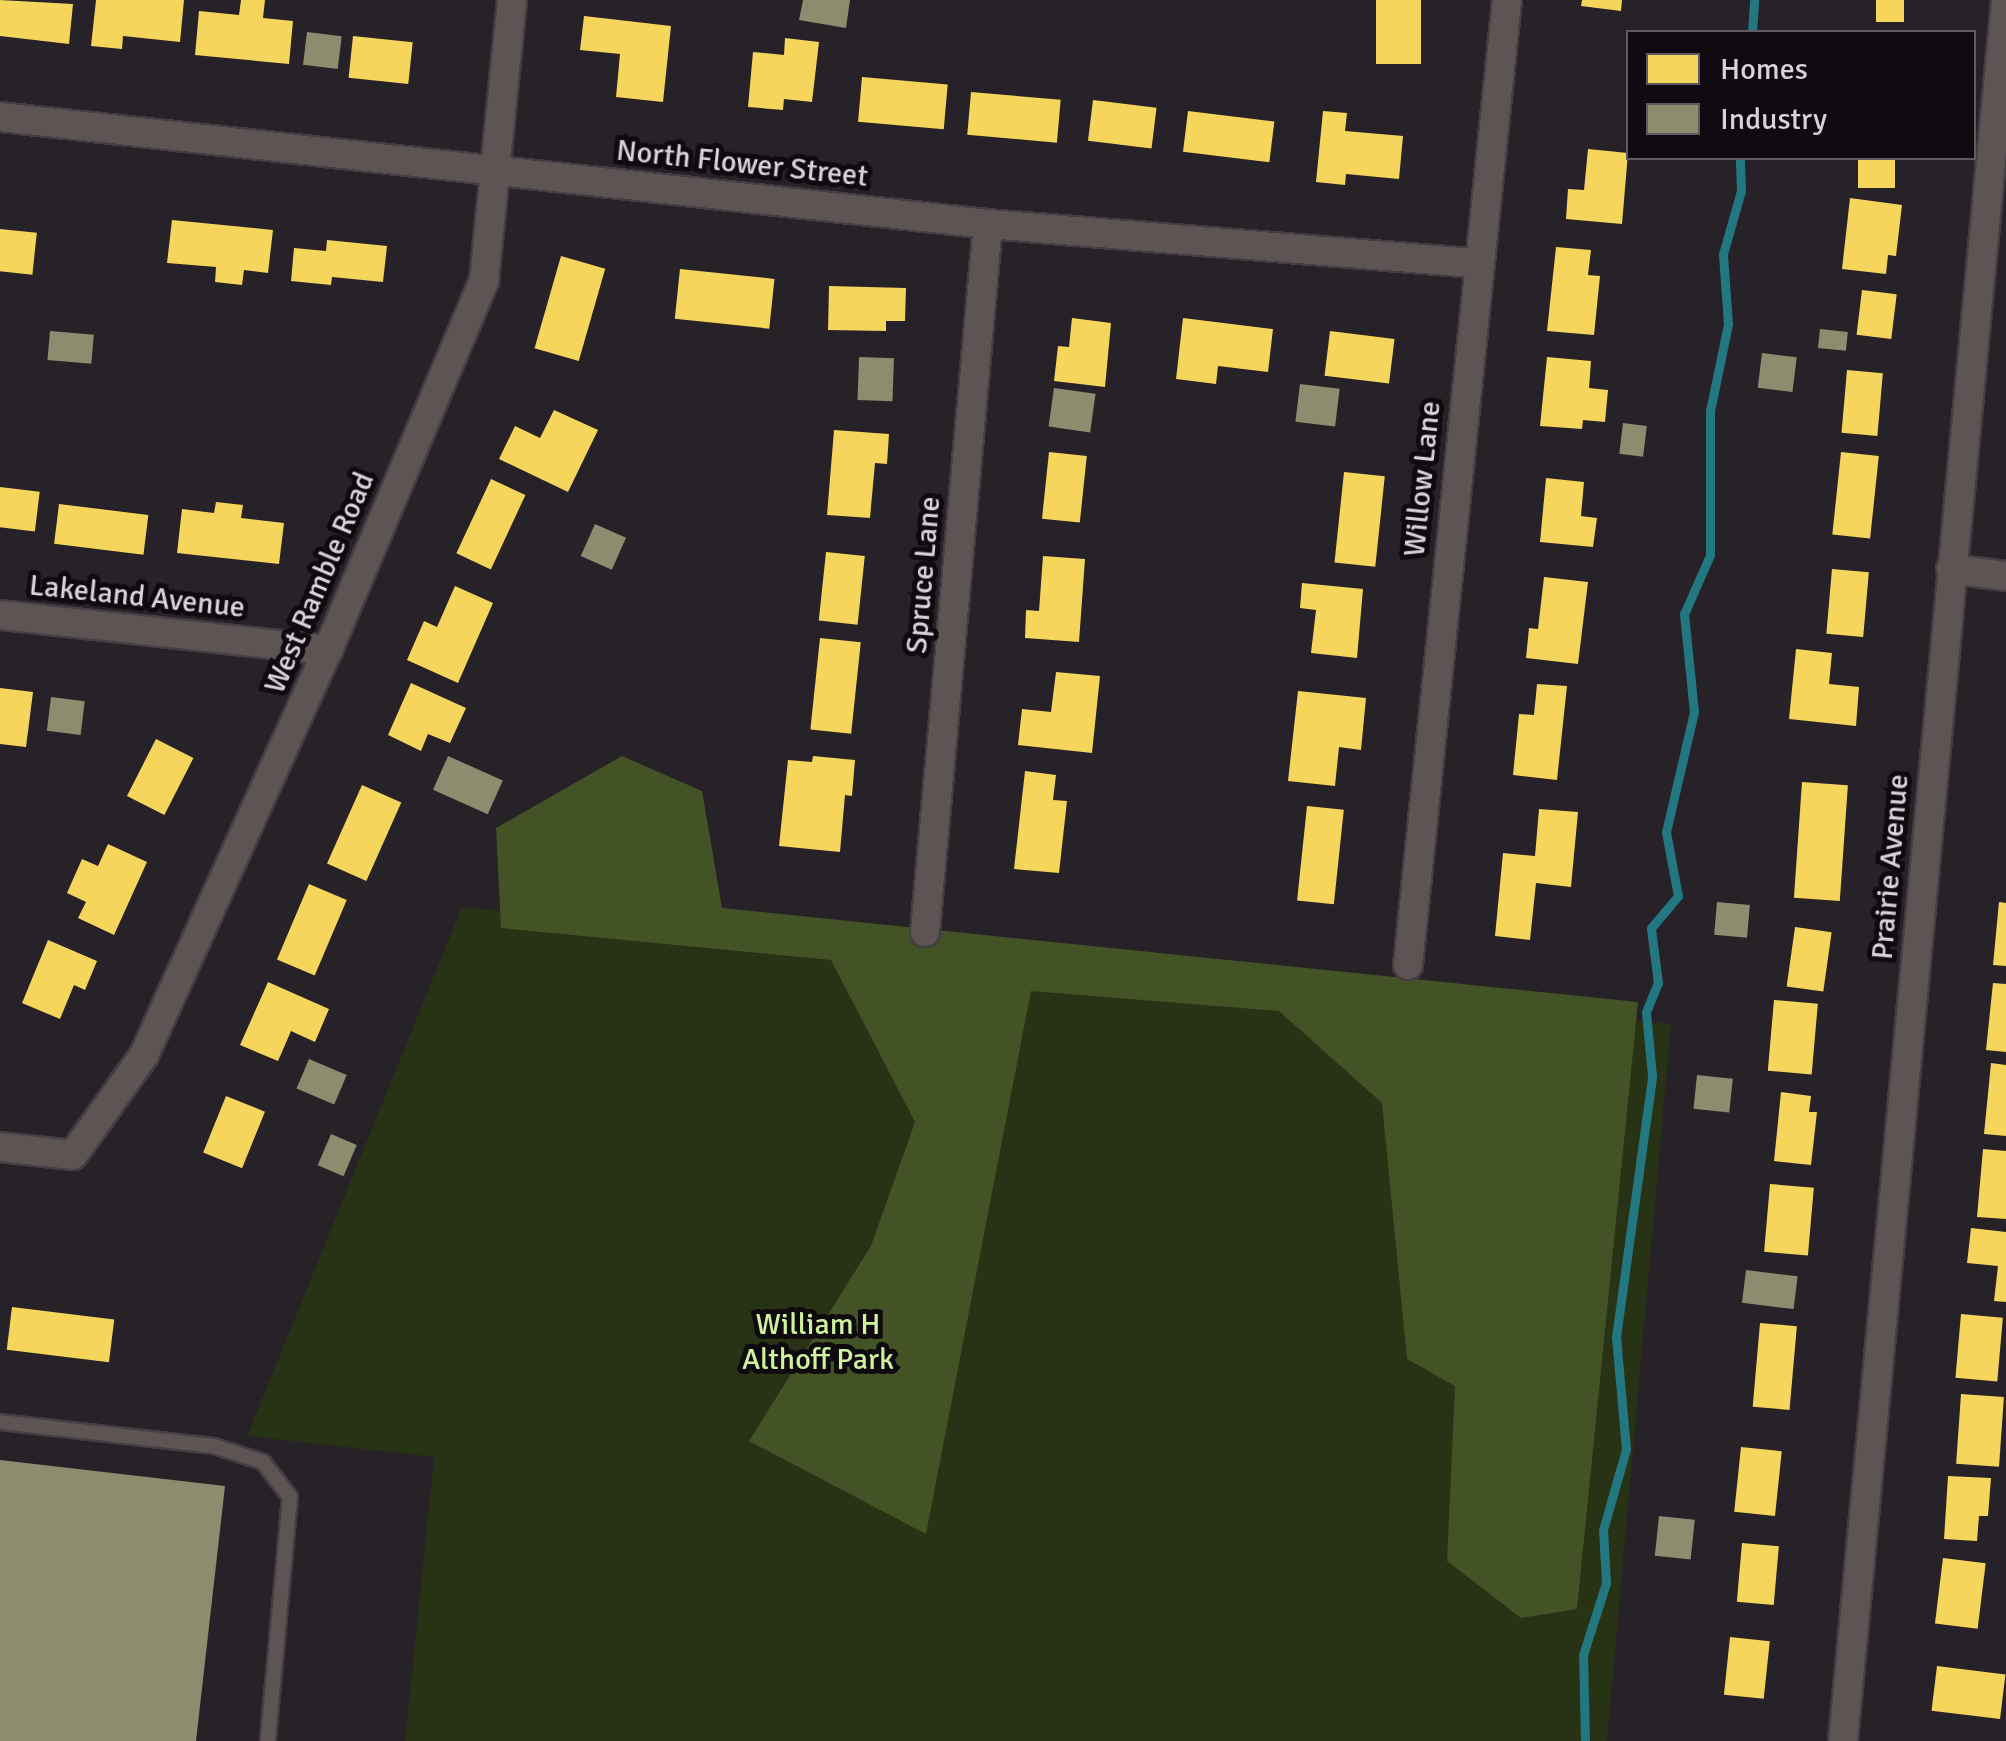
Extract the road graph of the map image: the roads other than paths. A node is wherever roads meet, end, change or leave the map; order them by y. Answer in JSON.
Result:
{"nodes":[{"id":1,"x":512,"y":0,"type":"edge"},
{"id":2,"x":1506,"y":0,"type":"edge"},
{"id":3,"x":2006,"y":0,"type":"edge"},
{"id":4,"x":0,"y":117,"type":"edge"},
{"id":5,"x":1999,"y":162,"type":"edge"},
{"id":6,"x":496,"y":169,"type":"junction"},
{"id":7,"x":988,"y":224,"type":"junction"},
{"id":8,"x":1478,"y":263,"type":"junction"},
{"id":9,"x":1950,"y":570,"type":"junction"},
{"id":10,"x":2006,"y":576,"type":"edge"},
{"id":11,"x":0,"y":615,"type":"edge"},
{"id":12,"x":328,"y":650,"type":"junction"},
{"id":13,"x":925,"y":932,"type":"dead end"},
{"id":14,"x":1408,"y":965,"type":"dead end"},
{"id":15,"x":0,"y":1146,"type":"edge"},
{"id":16,"x":0,"y":1422,"type":"edge"},
{"id":17,"x":268,"y":1741,"type":"edge"},
{"id":18,"x":1844,"y":1741,"type":"edge"}],
"edges":[{"from":1,"to":6,"type":"street","name":"West Ramble Road"},
{"from":2,"to":8,"type":"street","name":"Willow Lane"},
{"from":3,"to":5,"type":"street","name":"Prairie Avenue"},
{"from":4,"to":6,"type":"street","name":"North Flower Street"},
{"from":5,"to":9,"type":"street","name":"Prairie Avenue"},
{"from":6,"to":7,"type":"street","name":"North Flower Street"},
{"from":6,"to":12,"type":"street","name":"West Ramble Road"},
{"from":7,"to":8,"type":"street","name":"North Flower Street"},
{"from":7,"to":13,"type":"street","name":"Spruce Lane"},
{"from":8,"to":14,"type":"street","name":"Willow Lane"},
{"from":9,"to":10,"type":"street"},
{"from":9,"to":18,"type":"street","name":"Prairie Avenue"},
{"from":11,"to":12,"type":"street","name":"Lakeland Avenue"},
{"from":12,"to":15,"type":"street","name":"West Ramble Road"},
{"from":16,"to":17,"type":"lane"}]}
